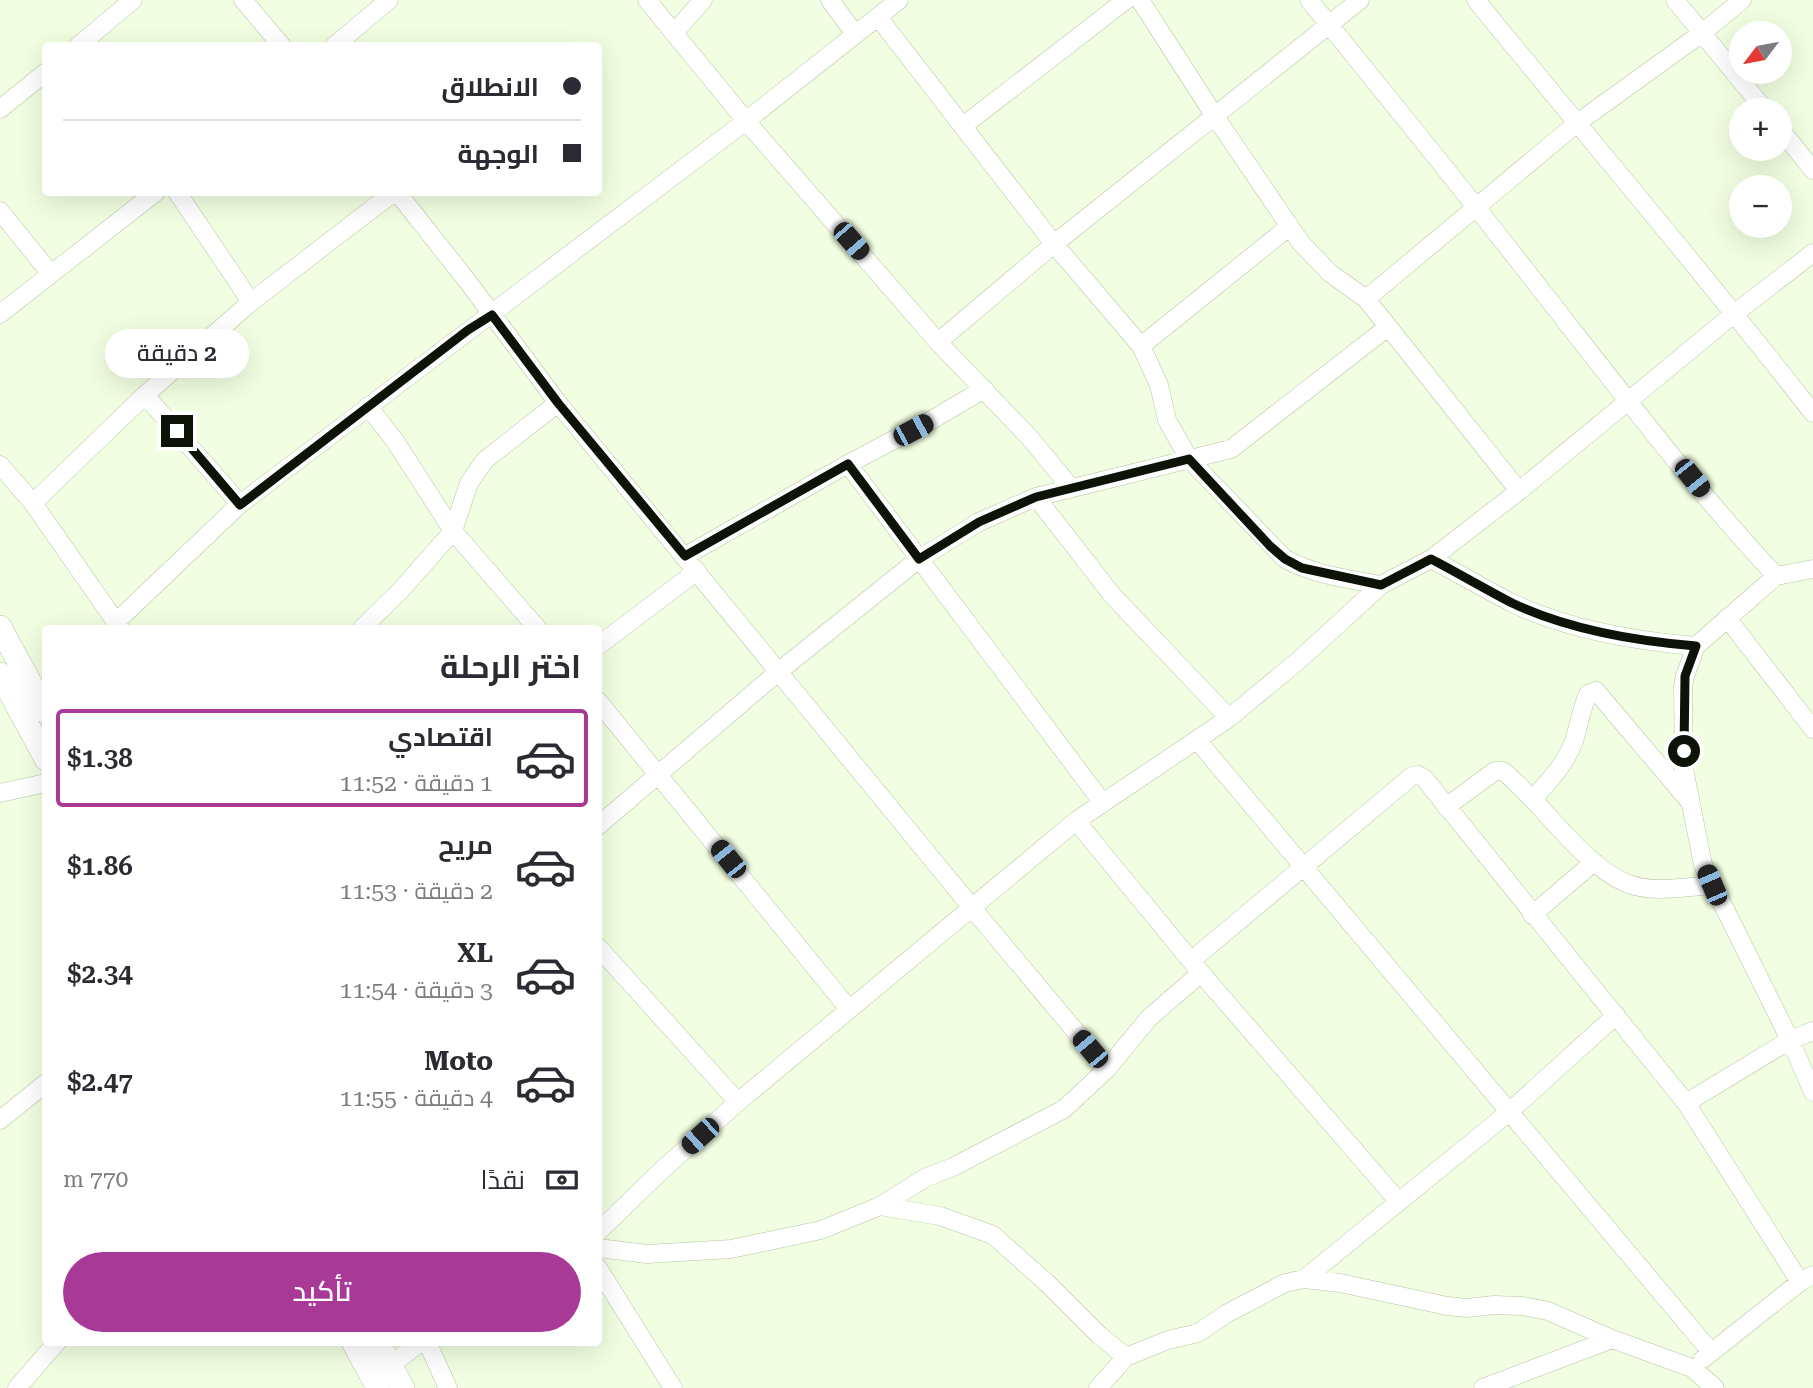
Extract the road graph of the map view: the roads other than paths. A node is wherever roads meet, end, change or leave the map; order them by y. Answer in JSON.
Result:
{"nodes":[{"id":1,"x":133,"y":0,"type":"edge"},
{"id":2,"x":243,"y":0,"type":"edge"},
{"id":3,"x":389,"y":0,"type":"edge"},
{"id":4,"x":647,"y":0,"type":"edge"},
{"id":5,"x":703,"y":0,"type":"edge"},
{"id":6,"x":831,"y":0,"type":"edge"},
{"id":7,"x":899,"y":0,"type":"edge"},
{"id":8,"x":1126,"y":0,"type":"edge"},
{"id":9,"x":1140,"y":0,"type":"edge"},
{"id":10,"x":1309,"y":0,"type":"edge"},
{"id":11,"x":1360,"y":0,"type":"edge"},
{"id":12,"x":1476,"y":0,"type":"edge"},
{"id":13,"x":1675,"y":0,"type":"edge"},
{"id":14,"x":1742,"y":0,"type":"edge"},
{"id":15,"x":878,"y":17,"type":"junction"},
{"id":16,"x":1330,"y":26,"type":"junction"},
{"id":17,"x":674,"y":33,"type":"junction"},
{"id":18,"x":1702,"y":33,"type":"junction"},
{"id":19,"x":855,"y":34,"type":"junction"},
{"id":20,"x":83,"y":42,"type":"edge"},
{"id":21,"x":279,"y":42,"type":"edge"},
{"id":22,"x":339,"y":42,"type":"edge"},
{"id":23,"x":42,"y":75,"type":"edge"},
{"id":24,"x":1755,"y":98,"type":"edge"},
{"id":25,"x":0,"y":109,"type":"edge"},
{"id":26,"x":1214,"y":115,"type":"junction"},
{"id":27,"x":746,"y":121,"type":"junction"},
{"id":28,"x":1576,"y":124,"type":"junction"},
{"id":29,"x":963,"y":126,"type":"junction"},
{"id":30,"x":1792,"y":144,"type":"edge"},
{"id":31,"x":1813,"y":170,"type":"edge"},
{"id":32,"x":151,"y":196,"type":"edge"},
{"id":33,"x":180,"y":196,"type":"edge"},
{"id":34,"x":390,"y":196,"type":"edge"},
{"id":35,"x":398,"y":196,"type":"edge"},
{"id":36,"x":1477,"y":208,"type":"junction"},
{"id":37,"x":0,"y":211,"type":"edge"},
{"id":38,"x":1290,"y":226,"type":"junction"},
{"id":39,"x":1054,"y":244,"type":"junction"},
{"id":40,"x":1813,"y":253,"type":"edge"},
{"id":41,"x":51,"y":274,"type":"junction"},
{"id":42,"x":1366,"y":299,"type":"junction"},
{"id":43,"x":251,"y":302,"type":"junction"},
{"id":44,"x":1735,"y":313,"type":"junction"},
{"id":45,"x":0,"y":314,"type":"edge"},
{"id":46,"x":492,"y":315,"type":"junction"},
{"id":47,"x":1388,"y":327,"type":"junction"},
{"id":48,"x":938,"y":342,"type":"junction"},
{"id":49,"x":1141,"y":346,"type":"junction"},
{"id":50,"x":984,"y":389,"type":"junction"},
{"id":51,"x":145,"y":394,"type":"junction"},
{"id":52,"x":1627,"y":400,"type":"junction"},
{"id":53,"x":558,"y":403,"type":"junction"},
{"id":54,"x":368,"y":406,"type":"junction"},
{"id":55,"x":1813,"y":413,"type":"edge"},
{"id":56,"x":1189,"y":459,"type":"junction"},
{"id":57,"x":848,"y":464,"type":"junction"},
{"id":58,"x":0,"y":465,"type":"edge"},
{"id":59,"x":1071,"y":488,"type":"junction"},
{"id":60,"x":1519,"y":491,"type":"junction"},
{"id":61,"x":1036,"y":497,"type":"junction"},
{"id":62,"x":33,"y":503,"type":"junction"},
{"id":63,"x":240,"y":505,"type":"junction"},
{"id":64,"x":453,"y":531,"type":"junction"},
{"id":65,"x":919,"y":559,"type":"junction"},
{"id":66,"x":1431,"y":559,"type":"junction"},
{"id":67,"x":691,"y":563,"type":"junction"},
{"id":68,"x":1813,"y":569,"type":"edge"},
{"id":69,"x":1776,"y":576,"type":"junction"},
{"id":70,"x":1381,"y":585,"type":"junction"},
{"id":71,"x":1727,"y":618,"type":"junction"},
{"id":72,"x":118,"y":625,"type":"edge"},
{"id":73,"x":365,"y":625,"type":"edge"},
{"id":74,"x":534,"y":625,"type":"edge"},
{"id":75,"x":0,"y":627,"type":"edge"},
{"id":76,"x":602,"y":642,"type":"edge"},
{"id":77,"x":1696,"y":646,"type":"junction"},
{"id":78,"x":778,"y":672,"type":"junction"},
{"id":79,"x":0,"y":674,"type":"edge"},
{"id":80,"x":602,"y":706,"type":"edge"},
{"id":81,"x":35,"y":708,"type":"edge"},
{"id":82,"x":1229,"y":718,"type":"junction"},
{"id":83,"x":1813,"y":729,"type":"edge"},
{"id":84,"x":42,"y":740,"type":"edge"},
{"id":85,"x":1197,"y":740,"type":"junction"},
{"id":86,"x":659,"y":774,"type":"junction"},
{"id":87,"x":42,"y":784,"type":"edge"},
{"id":88,"x":0,"y":793,"type":"edge"},
{"id":89,"x":1532,"y":799,"type":"junction"},
{"id":90,"x":1102,"y":802,"type":"junction"},
{"id":91,"x":1690,"y":803,"type":"junction"},
{"id":92,"x":1446,"y":807,"type":"junction"},
{"id":93,"x":1076,"y":821,"type":"junction"},
{"id":94,"x":602,"y":823,"type":"edge"},
{"id":95,"x":1594,"y":862,"type":"junction"},
{"id":96,"x":1304,"y":865,"type":"junction"},
{"id":97,"x":1712,"y":885,"type":"junction"},
{"id":98,"x":973,"y":909,"type":"junction"},
{"id":99,"x":1532,"y":915,"type":"junction"},
{"id":100,"x":602,"y":951,"type":"edge"},
{"id":101,"x":1197,"y":967,"type":"junction"},
{"id":102,"x":849,"y":1009,"type":"junction"},
{"id":103,"x":1616,"y":1015,"type":"junction"},
{"id":104,"x":1813,"y":1031,"type":"edge"},
{"id":105,"x":1790,"y":1040,"type":"junction"},
{"id":106,"x":1107,"y":1069,"type":"junction"},
{"id":107,"x":42,"y":1086,"type":"edge"},
{"id":108,"x":1813,"y":1092,"type":"edge"},
{"id":109,"x":738,"y":1102,"type":"junction"},
{"id":110,"x":1686,"y":1103,"type":"junction"},
{"id":111,"x":1508,"y":1113,"type":"junction"},
{"id":112,"x":0,"y":1120,"type":"edge"},
{"id":113,"x":1399,"y":1202,"type":"junction"},
{"id":114,"x":880,"y":1206,"type":"junction"},
{"id":115,"x":602,"y":1228,"type":"edge"},
{"id":116,"x":602,"y":1248,"type":"edge"},
{"id":117,"x":602,"y":1274,"type":"edge"},
{"id":118,"x":1304,"y":1279,"type":"junction"},
{"id":119,"x":1806,"y":1279,"type":"edge"},
{"id":120,"x":1612,"y":1339,"type":"junction"},
{"id":121,"x":54,"y":1346,"type":"edge"},
{"id":122,"x":356,"y":1346,"type":"edge"},
{"id":123,"x":378,"y":1346,"type":"edge"},
{"id":124,"x":416,"y":1346,"type":"edge"},
{"id":125,"x":429,"y":1346,"type":"edge"},
{"id":126,"x":1711,"y":1352,"type":"junction"},
{"id":127,"x":1126,"y":1357,"type":"junction"},
{"id":128,"x":1692,"y":1368,"type":"junction"},
{"id":129,"x":381,"y":1377,"type":"edge"},
{"id":130,"x":25,"y":1385,"type":"edge"},
{"id":131,"x":403,"y":1388,"type":"edge"},
{"id":132,"x":448,"y":1388,"type":"edge"},
{"id":133,"x":674,"y":1388,"type":"edge"},
{"id":134,"x":1098,"y":1388,"type":"edge"},
{"id":135,"x":1483,"y":1388,"type":"edge"},
{"id":136,"x":1715,"y":1388,"type":"edge"}],
"edges":[{"from":1,"to":20,"type":"street"},
{"from":2,"to":21,"type":"street"},
{"from":3,"to":22,"type":"street"},
{"from":4,"to":17,"type":"street"},
{"from":5,"to":17,"type":"street"},
{"from":6,"to":19,"type":"street"},
{"from":7,"to":15,"type":"street"},
{"from":8,"to":29,"type":"street"},
{"from":9,"to":26,"type":"street"},
{"from":10,"to":16,"type":"street"},
{"from":11,"to":16,"type":"street"},
{"from":12,"to":28,"type":"street"},
{"from":13,"to":18,"type":"street"},
{"from":14,"to":18,"type":"street"},
{"from":15,"to":19,"type":"street"},
{"from":15,"to":29,"type":"street"},
{"from":16,"to":26,"type":"street"},
{"from":16,"to":36,"type":"street"},
{"from":17,"to":27,"type":"street"},
{"from":18,"to":24,"type":"street"},
{"from":18,"to":28,"type":"street"},
{"from":19,"to":27,"type":"street"},
{"from":23,"to":25,"type":"street"},
{"from":26,"to":38,"type":"street"},
{"from":26,"to":39,"type":"street"},
{"from":27,"to":46,"type":"street"},
{"from":27,"to":48,"type":"street"},
{"from":28,"to":36,"type":"street"},
{"from":28,"to":44,"type":"street"},
{"from":29,"to":39,"type":"street"},
{"from":30,"to":31,"type":"street"},
{"from":32,"to":41,"type":"street"},
{"from":33,"to":43,"type":"street"},
{"from":34,"to":43,"type":"street"},
{"from":35,"to":46,"type":"street"},
{"from":36,"to":42,"type":"street"},
{"from":36,"to":52,"type":"street"},
{"from":37,"to":41,"type":"street"},
{"from":38,"to":42,"type":"street"},
{"from":38,"to":49,"type":"street"},
{"from":39,"to":48,"type":"street"},
{"from":39,"to":49,"type":"street"},
{"from":40,"to":44,"type":"street"},
{"from":41,"to":45,"type":"street"},
{"from":42,"to":47,"type":"street"},
{"from":43,"to":51,"type":"street"},
{"from":44,"to":52,"type":"street"},
{"from":44,"to":55,"type":"street"},
{"from":46,"to":53,"type":"street"},
{"from":46,"to":54,"type":"street"},
{"from":47,"to":56,"type":"street"},
{"from":47,"to":60,"type":"street"},
{"from":48,"to":50,"type":"street"},
{"from":49,"to":56,"type":"street"},
{"from":50,"to":57,"type":"street"},
{"from":50,"to":59,"type":"street"},
{"from":51,"to":62,"type":"street"},
{"from":51,"to":63,"type":"street"},
{"from":52,"to":60,"type":"street"},
{"from":52,"to":69,"type":"street"},
{"from":53,"to":64,"type":"street"},
{"from":53,"to":67,"type":"street"},
{"from":54,"to":63,"type":"street"},
{"from":54,"to":64,"type":"street"},
{"from":56,"to":59,"type":"street"},
{"from":56,"to":70,"type":"street"},
{"from":57,"to":65,"type":"street"},
{"from":57,"to":67,"type":"street"},
{"from":58,"to":62,"type":"street"},
{"from":59,"to":61,"type":"street"},
{"from":60,"to":66,"type":"street"},
{"from":61,"to":65,"type":"street"},
{"from":61,"to":82,"type":"street"},
{"from":62,"to":72,"type":"street"},
{"from":63,"to":72,"type":"street"},
{"from":64,"to":73,"type":"street"},
{"from":64,"to":74,"type":"street"},
{"from":65,"to":78,"type":"street"},
{"from":65,"to":90,"type":"street"},
{"from":66,"to":70,"type":"street"},
{"from":66,"to":77,"type":"street"},
{"from":67,"to":76,"type":"street"},
{"from":67,"to":78,"type":"street"},
{"from":68,"to":69,"type":"street"},
{"from":69,"to":71,"type":"street"},
{"from":70,"to":82,"type":"street"},
{"from":71,"to":77,"type":"street"},
{"from":71,"to":83,"type":"street"},
{"from":75,"to":81,"type":"street"},
{"from":77,"to":91,"type":"street"},
{"from":78,"to":86,"type":"street"},
{"from":78,"to":98,"type":"street"},
{"from":79,"to":81,"type":"street"},
{"from":80,"to":86,"type":"street"},
{"from":81,"to":84,"type":"street"},
{"from":82,"to":85,"type":"street"},
{"from":85,"to":90,"type":"street"},
{"from":85,"to":96,"type":"street"},
{"from":86,"to":94,"type":"street"},
{"from":86,"to":102,"type":"street"},
{"from":87,"to":88,"type":"street"},
{"from":89,"to":91,"type":"street"},
{"from":89,"to":92,"type":"street"},
{"from":89,"to":95,"type":"street"},
{"from":90,"to":93,"type":"street"},
{"from":91,"to":97,"type":"street"},
{"from":92,"to":96,"type":"street"},
{"from":92,"to":99,"type":"street"},
{"from":93,"to":98,"type":"street"},
{"from":93,"to":101,"type":"street"},
{"from":95,"to":97,"type":"street"},
{"from":95,"to":99,"type":"street"},
{"from":96,"to":101,"type":"street"},
{"from":96,"to":111,"type":"street"},
{"from":97,"to":105,"type":"street"},
{"from":98,"to":102,"type":"street"},
{"from":98,"to":106,"type":"street"},
{"from":99,"to":103,"type":"street"},
{"from":100,"to":109,"type":"street"},
{"from":101,"to":106,"type":"street"},
{"from":101,"to":113,"type":"street"},
{"from":102,"to":109,"type":"street"},
{"from":103,"to":110,"type":"street"},
{"from":103,"to":111,"type":"street"},
{"from":104,"to":105,"type":"street"},
{"from":105,"to":108,"type":"street"},
{"from":105,"to":110,"type":"street"},
{"from":106,"to":114,"type":"street"},
{"from":107,"to":112,"type":"street"},
{"from":109,"to":115,"type":"street"},
{"from":110,"to":119,"type":"street"},
{"from":111,"to":113,"type":"street"},
{"from":111,"to":126,"type":"street"},
{"from":113,"to":118,"type":"street"},
{"from":114,"to":116,"type":"street"},
{"from":114,"to":127,"type":"street"},
{"from":117,"to":133,"type":"street"},
{"from":118,"to":120,"type":"street"},
{"from":118,"to":127,"type":"street"},
{"from":119,"to":126,"type":"street"},
{"from":120,"to":128,"type":"street"},
{"from":120,"to":135,"type":"street"},
{"from":121,"to":130,"type":"street"},
{"from":122,"to":129,"type":"street"},
{"from":123,"to":129,"type":"street"},
{"from":124,"to":129,"type":"street"},
{"from":125,"to":132,"type":"street"},
{"from":126,"to":128,"type":"street"},
{"from":127,"to":134,"type":"street"},
{"from":128,"to":136,"type":"street"},
{"from":129,"to":131,"type":"street"}]}
